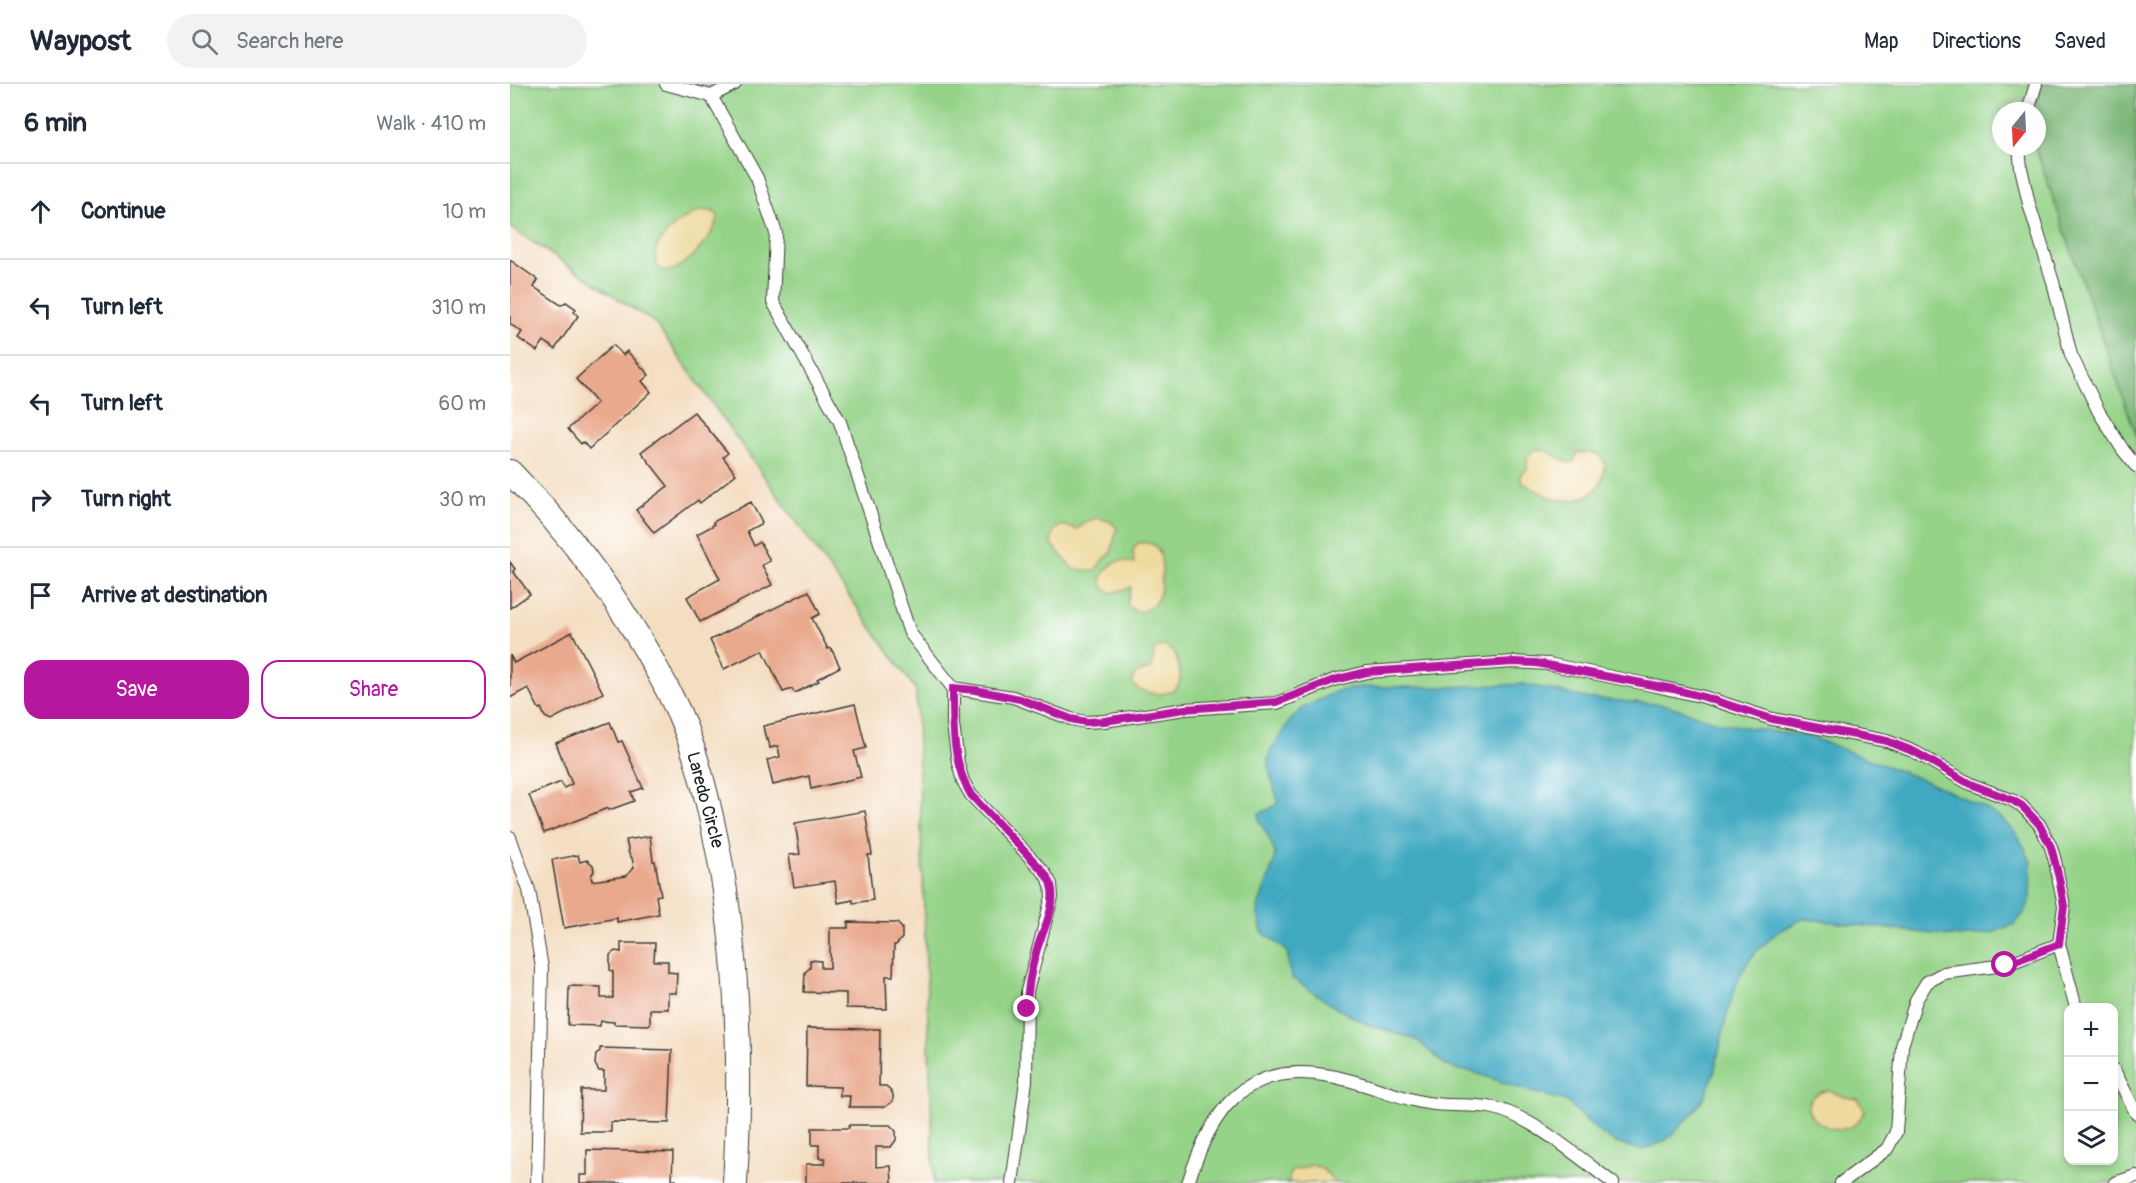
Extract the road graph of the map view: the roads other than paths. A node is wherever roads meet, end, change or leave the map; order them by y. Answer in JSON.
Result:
{"nodes":[{"id":1,"x":666,"y":84,"type":"edge"},
{"id":2,"x":735,"y":84,"type":"edge"},
{"id":3,"x":2036,"y":84,"type":"edge"},
{"id":4,"x":711,"y":96,"type":"junction"},
{"id":5,"x":2031,"y":102,"type":"edge"},
{"id":6,"x":2020,"y":156,"type":"edge"},
{"id":7,"x":2136,"y":466,"type":"edge"},
{"id":8,"x":510,"y":472,"type":"edge"},
{"id":9,"x":953,"y":688,"type":"junction"},
{"id":10,"x":510,"y":837,"type":"edge"},
{"id":11,"x":2059,"y":944,"type":"junction"},
{"id":12,"x":2075,"y":1003,"type":"edge"},
{"id":13,"x":2118,"y":1078,"type":"edge"},
{"id":14,"x":2136,"y":1113,"type":"edge"},
{"id":15,"x":2136,"y":1176,"type":"edge"},
{"id":16,"x":537,"y":1183,"type":"edge"},
{"id":17,"x":735,"y":1183,"type":"edge"},
{"id":18,"x":1012,"y":1183,"type":"edge"},
{"id":19,"x":1188,"y":1183,"type":"edge"},
{"id":20,"x":1613,"y":1183,"type":"edge"},
{"id":21,"x":1841,"y":1183,"type":"edge"},
{"id":22,"x":2115,"y":1183,"type":"edge"}],
"edges":[{"from":1,"to":4,"type":"lane"},
{"from":2,"to":4,"type":"lane"},
{"from":3,"to":5,"type":"lane"},
{"from":4,"to":9,"type":"lane"},
{"from":6,"to":7,"type":"lane"},
{"from":8,"to":17,"type":"street","name":"Laredo Circle"},
{"from":9,"to":11,"type":"lane"},
{"from":9,"to":18,"type":"lane"},
{"from":10,"to":16,"type":"lane"},
{"from":11,"to":12,"type":"lane"},
{"from":11,"to":21,"type":"lane"},
{"from":13,"to":14,"type":"lane"},
{"from":15,"to":22,"type":"lane"},
{"from":19,"to":20,"type":"lane"}]}
